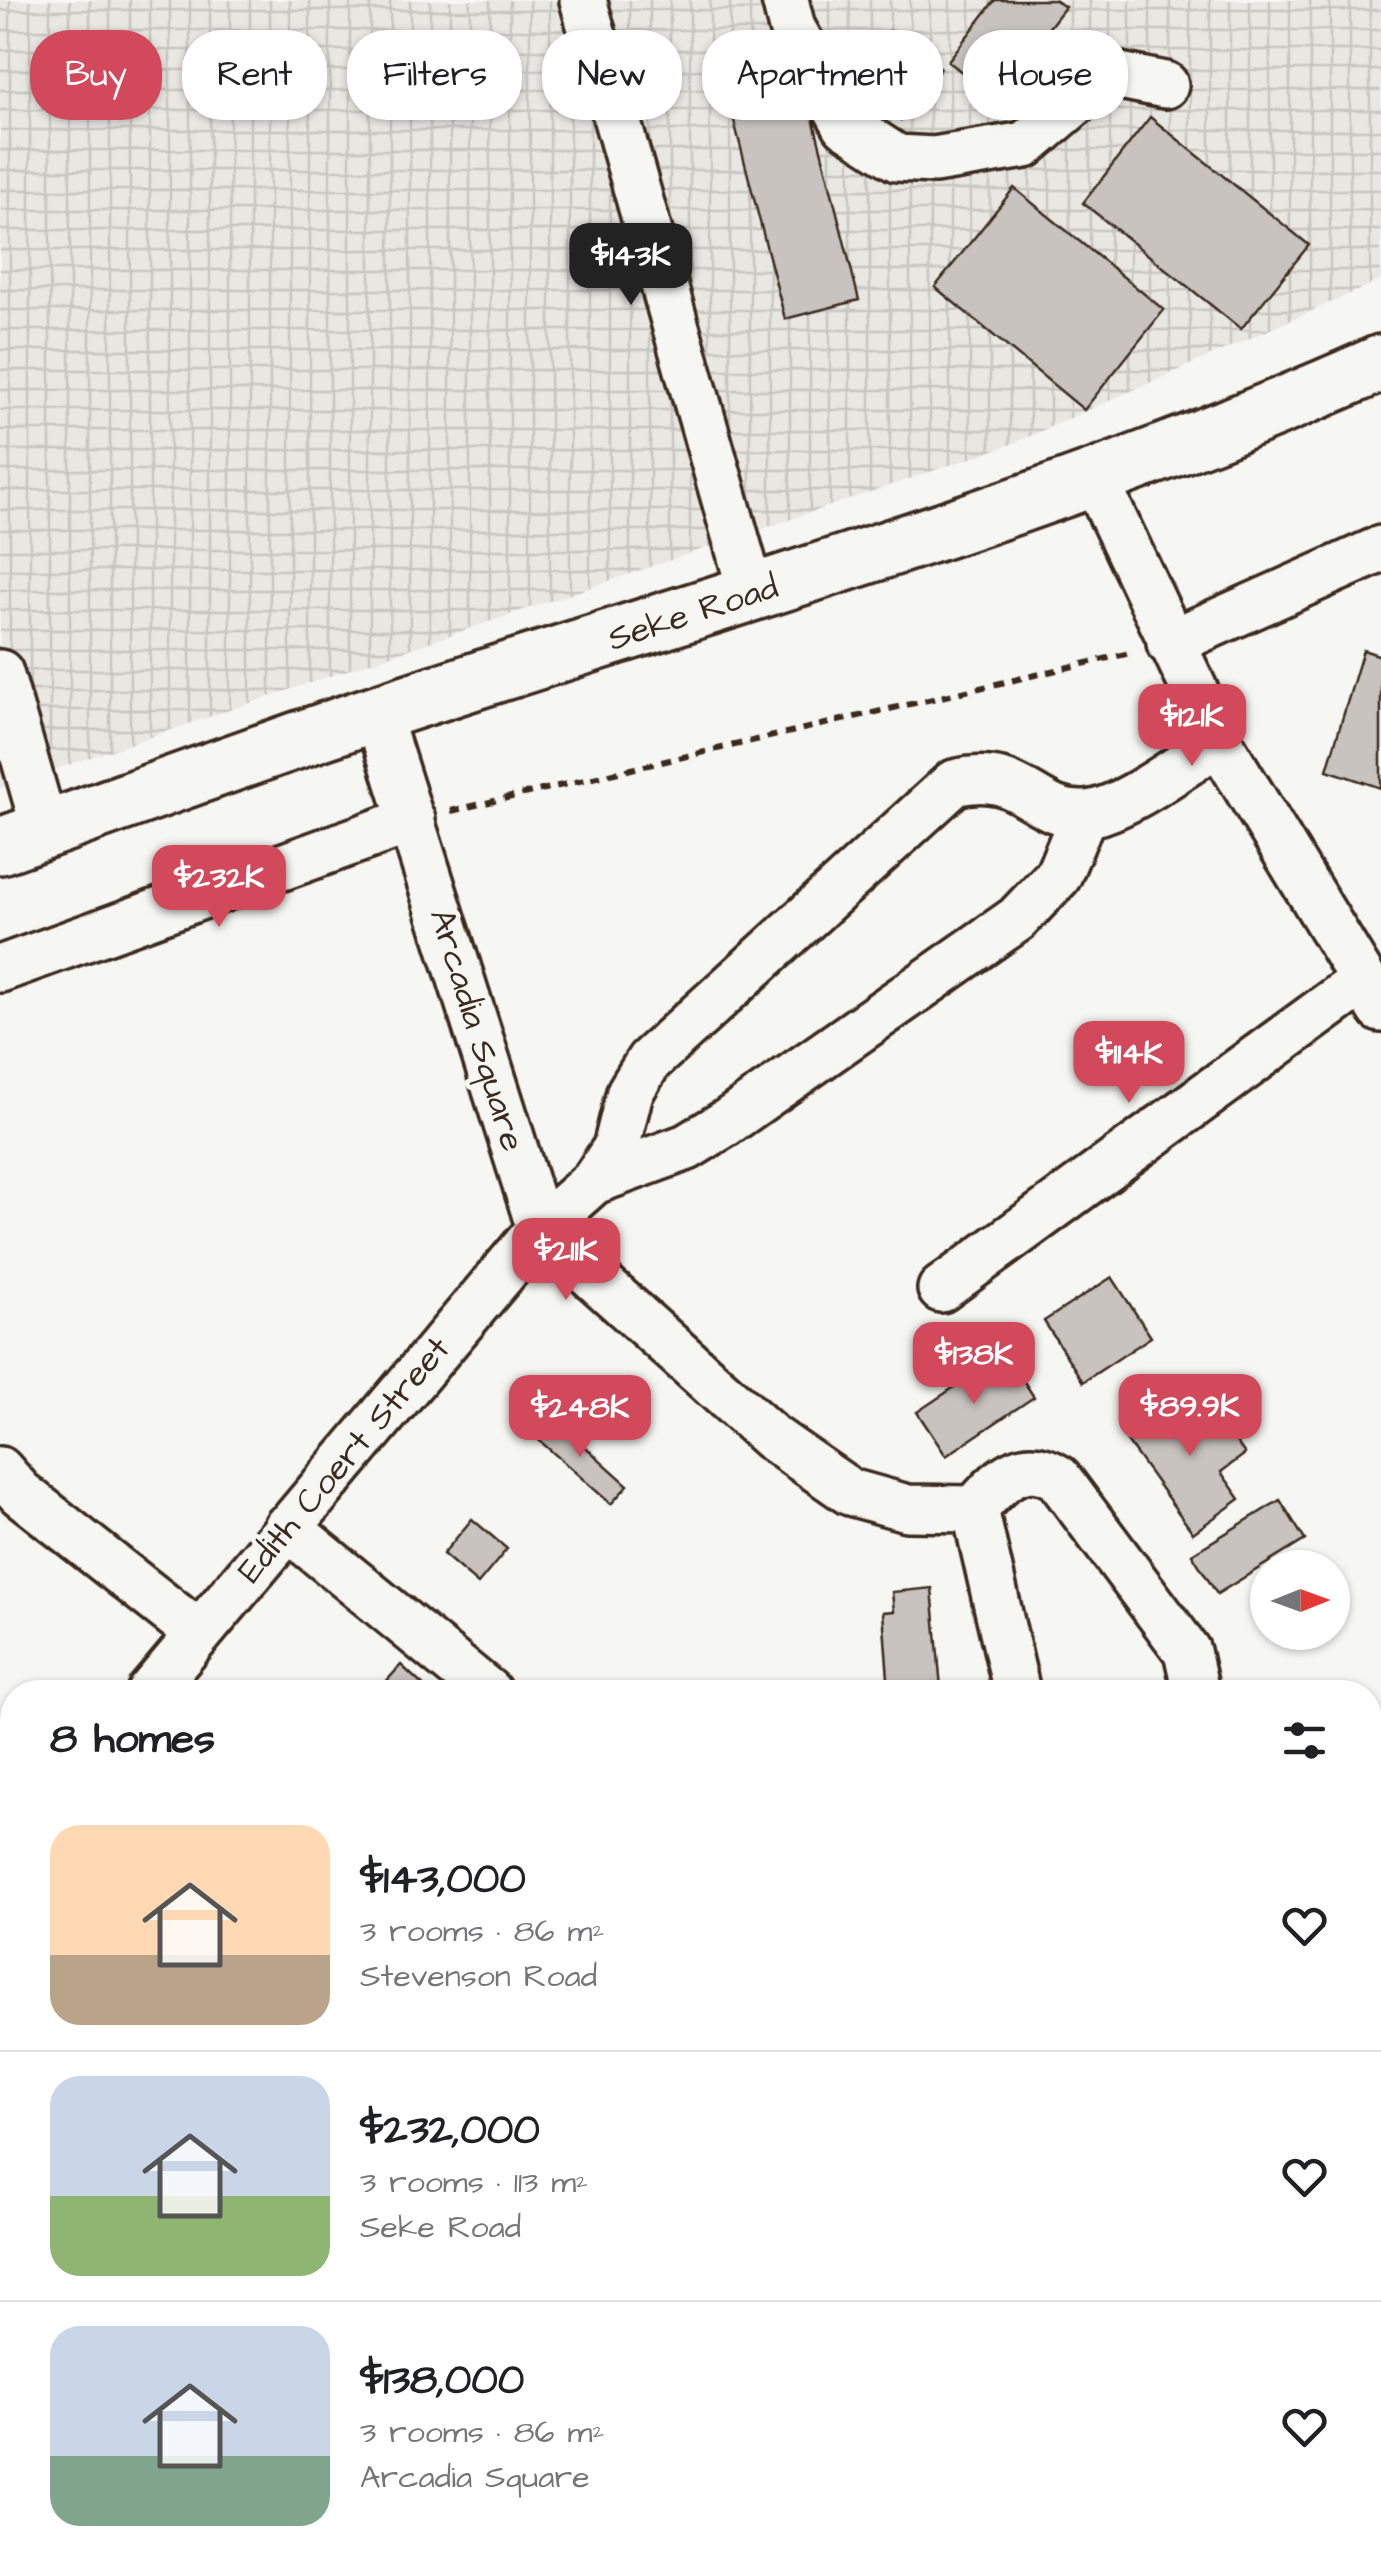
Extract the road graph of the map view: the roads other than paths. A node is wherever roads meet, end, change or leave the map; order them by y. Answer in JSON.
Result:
{"nodes":[{"id":1,"x":583,"y":0,"type":"edge"},
{"id":2,"x":785,"y":0,"type":"edge"},
{"id":3,"x":1165,"y":84,"type":"dead end"},
{"id":4,"x":1381,"y":363,"type":"edge"},
{"id":5,"x":1094,"y":478,"type":"junction"},
{"id":6,"x":1381,"y":548,"type":"edge"},
{"id":7,"x":752,"y":595,"type":"junction"},
{"id":8,"x":1170,"y":644,"type":"junction"},
{"id":9,"x":0,"y":674,"type":"edge"},
{"id":10,"x":377,"y":713,"type":"junction"},
{"id":11,"x":1220,"y":742,"type":"junction"},
{"id":12,"x":1084,"y":814,"type":"junction"},
{"id":13,"x":412,"y":820,"type":"junction"},
{"id":14,"x":22,"y":838,"type":"edge"},
{"id":15,"x":0,"y":970,"type":"edge"},
{"id":16,"x":1371,"y":996,"type":"edge"},
{"id":17,"x":594,"y":1180,"type":"junction"},
{"id":18,"x":540,"y":1229,"type":"junction"},
{"id":19,"x":941,"y":1290,"type":"dead end"},
{"id":20,"x":0,"y":1470,"type":"edge"},
{"id":21,"x":975,"y":1508,"type":"junction"},
{"id":22,"x":286,"y":1528,"type":"junction"},
{"id":23,"x":199,"y":1634,"type":"junction"},
{"id":24,"x":160,"y":1680,"type":"edge"},
{"id":25,"x":473,"y":1680,"type":"edge"},
{"id":26,"x":1014,"y":1680,"type":"edge"},
{"id":27,"x":1193,"y":1680,"type":"edge"}],
"edges":[{"from":1,"to":7,"type":"street"},
{"from":2,"to":3,"type":"street"},
{"from":4,"to":5,"type":"main road","name":"Seke Road"},
{"from":5,"to":7,"type":"main road","name":"Seke Road"},
{"from":5,"to":8,"type":"street"},
{"from":6,"to":8,"type":"street"},
{"from":7,"to":10,"type":"main road","name":"Seke Road"},
{"from":8,"to":11,"type":"street"},
{"from":9,"to":14,"type":"street"},
{"from":10,"to":13,"type":"street","name":"Arcadia Square"},
{"from":10,"to":14,"type":"main road","name":"Seke Road"},
{"from":11,"to":12,"type":"street"},
{"from":11,"to":16,"type":"street"},
{"from":12,"to":17,"type":"street"},
{"from":12,"to":17,"type":"street"},
{"from":13,"to":15,"type":"street"},
{"from":13,"to":18,"type":"street","name":"Arcadia Square"},
{"from":16,"to":19,"type":"street"},
{"from":17,"to":18,"type":"street","name":"Edith Coert Street"},
{"from":18,"to":21,"type":"street"},
{"from":18,"to":22,"type":"street","name":"Edith Coert Street"},
{"from":20,"to":23,"type":"street"},
{"from":21,"to":26,"type":"street"},
{"from":21,"to":27,"type":"street"},
{"from":22,"to":23,"type":"street","name":"Edith Coert Street"},
{"from":22,"to":25,"type":"street"},
{"from":23,"to":24,"type":"street","name":"Edith Coert Street"}]}
